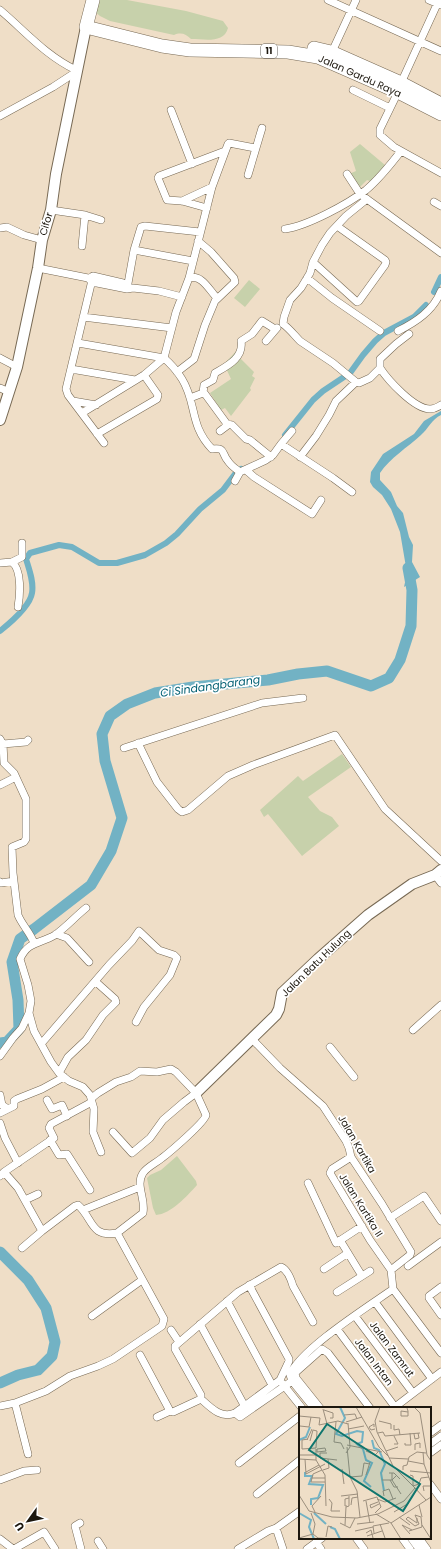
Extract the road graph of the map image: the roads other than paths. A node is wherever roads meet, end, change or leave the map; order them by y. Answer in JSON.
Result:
{"nodes":[{"id":1,"x":93,"y":0,"type":"edge"},
{"id":2,"x":328,"y":0,"type":"edge"},
{"id":3,"x":356,"y":0,"type":"edge"},
{"id":4,"x":429,"y":0,"type":"edge"},
{"id":5,"x":439,"y":3,"type":"edge"},
{"id":6,"x":0,"y":10,"type":"edge"},
{"id":7,"x":351,"y":11,"type":"junction"},
{"id":8,"x":86,"y":24,"type":"junction"},
{"id":9,"x":420,"y":42,"type":"junction"},
{"id":10,"x":441,"y":51,"type":"edge"},
{"id":11,"x":330,"y":57,"type":"junction"},
{"id":12,"x":76,"y":71,"type":"junction"},
{"id":13,"x":400,"y":87,"type":"junction"},
{"id":14,"x":353,"y":90,"type":"dead end"},
{"id":15,"x":441,"y":104,"type":"edge"},
{"id":16,"x":390,"y":108,"type":"junction"},
{"id":17,"x":171,"y":110,"type":"dead end"},
{"id":18,"x":441,"y":114,"type":"edge"},
{"id":19,"x":0,"y":116,"type":"edge"},
{"id":20,"x":262,"y":128,"type":"dead end"},
{"id":21,"x":255,"y":148,"type":"junction"},
{"id":22,"x":225,"y":151,"type":"junction"},
{"id":23,"x":401,"y":151,"type":"junction"},
{"id":24,"x":192,"y":164,"type":"junction"},
{"id":25,"x":441,"y":173,"type":"edge"},
{"id":26,"x":347,"y":174,"type":"dead end"},
{"id":27,"x":248,"y":175,"type":"dead end"},
{"id":28,"x":212,"y":187,"type":"junction"},
{"id":29,"x":360,"y":194,"type":"junction"},
{"id":30,"x":367,"y":199,"type":"junction"},
{"id":31,"x":182,"y":201,"type":"junction"},
{"id":32,"x":434,"y":202,"type":"dead end"},
{"id":33,"x":441,"y":206,"type":"edge"},
{"id":34,"x":207,"y":208,"type":"junction"},
{"id":35,"x":51,"y":210,"type":"junction"},
{"id":36,"x":85,"y":215,"type":"junction"},
{"id":37,"x":101,"y":220,"type":"dead end"},
{"id":38,"x":337,"y":226,"type":"junction"},
{"id":39,"x":0,"y":228,"type":"edge"},
{"id":40,"x":285,"y":229,"type":"dead end"},
{"id":41,"x":200,"y":232,"type":"junction"},
{"id":42,"x":42,"y":240,"type":"junction"},
{"id":43,"x":198,"y":241,"type":"junction"},
{"id":44,"x":82,"y":246,"type":"dead end"},
{"id":45,"x":134,"y":250,"type":"junction"},
{"id":46,"x":441,"y":253,"type":"edge"},
{"id":47,"x":193,"y":261,"type":"junction"},
{"id":48,"x":312,"y":262,"type":"junction"},
{"id":49,"x":38,"y":268,"type":"junction"},
{"id":50,"x":189,"y":278,"type":"junction"},
{"id":51,"x":308,"y":278,"type":"junction"},
{"id":52,"x":91,"y":279,"type":"junction"},
{"id":53,"x":129,"y":287,"type":"junction"},
{"id":54,"x":441,"y":291,"type":"edge"},
{"id":55,"x":182,"y":297,"type":"junction"},
{"id":56,"x":217,"y":298,"type":"junction"},
{"id":57,"x":83,"y":317,"type":"junction"},
{"id":58,"x":283,"y":324,"type":"junction"},
{"id":59,"x":172,"y":328,"type":"junction"},
{"id":60,"x":275,"y":329,"type":"junction"},
{"id":61,"x":380,"y":331,"type":"dead end"},
{"id":62,"x":398,"y":331,"type":"dead end"},
{"id":63,"x":409,"y":334,"type":"dead end"},
{"id":64,"x":266,"y":341,"type":"dead end"},
{"id":65,"x":78,"y":342,"type":"junction"},
{"id":66,"x":0,"y":358,"type":"edge"},
{"id":67,"x":164,"y":358,"type":"junction"},
{"id":68,"x":17,"y":367,"type":"junction"},
{"id":69,"x":380,"y":368,"type":"junction"},
{"id":70,"x":71,"y":369,"type":"junction"},
{"id":71,"x":177,"y":372,"type":"junction"},
{"id":72,"x":144,"y":375,"type":"junction"},
{"id":73,"x":135,"y":380,"type":"junction"},
{"id":74,"x":356,"y":382,"type":"junction"},
{"id":75,"x":5,"y":390,"type":"edge"},
{"id":76,"x":203,"y":393,"type":"junction"},
{"id":77,"x":190,"y":398,"type":"junction"},
{"id":78,"x":73,"y":401,"type":"junction"},
{"id":79,"x":96,"y":405,"type":"junction"},
{"id":80,"x":441,"y":405,"type":"edge"},
{"id":81,"x":82,"y":413,"type":"junction"},
{"id":82,"x":0,"y":420,"type":"edge"},
{"id":83,"x":228,"y":425,"type":"junction"},
{"id":84,"x":220,"y":431,"type":"dead end"},
{"id":85,"x":292,"y":431,"type":"dead end"},
{"id":86,"x":97,"y":434,"type":"junction"},
{"id":87,"x":104,"y":443,"type":"dead end"},
{"id":88,"x":281,"y":444,"type":"junction"},
{"id":89,"x":269,"y":455,"type":"junction"},
{"id":90,"x":300,"y":457,"type":"junction"},
{"id":91,"x":243,"y":471,"type":"junction"},
{"id":92,"x":235,"y":481,"type":"dead end"},
{"id":93,"x":352,"y":492,"type":"dead end"},
{"id":94,"x":321,"y":500,"type":"dead end"},
{"id":95,"x":22,"y":543,"type":"dead end"},
{"id":96,"x":12,"y":562,"type":"junction"},
{"id":97,"x":0,"y":563,"type":"edge"},
{"id":98,"x":18,"y":607,"type":"dead end"},
{"id":99,"x":303,"y":698,"type":"dead end"},
{"id":100,"x":28,"y":740,"type":"dead end"},
{"id":101,"x":1,"y":742,"type":"edge"},
{"id":102,"x":138,"y":743,"type":"junction"},
{"id":103,"x":124,"y":748,"type":"dead end"},
{"id":104,"x":16,"y":777,"type":"junction"},
{"id":105,"x":0,"y":785,"type":"edge"},
{"id":106,"x":441,"y":861,"type":"edge"},
{"id":107,"x":439,"y":876,"type":"edge"},
{"id":108,"x":14,"y":881,"type":"junction"},
{"id":109,"x":0,"y":882,"type":"edge"},
{"id":110,"x":86,"y":908,"type":"dead end"},
{"id":111,"x":56,"y":934,"type":"junction"},
{"id":112,"x":34,"y":943,"type":"junction"},
{"id":113,"x":89,"y":962,"type":"dead end"},
{"id":114,"x":96,"y":982,"type":"junction"},
{"id":115,"x":441,"y":1005,"type":"edge"},
{"id":116,"x":29,"y":1013,"type":"junction"},
{"id":117,"x":136,"y":1022,"type":"dead end"},
{"id":118,"x":413,"y":1030,"type":"dead end"},
{"id":119,"x":252,"y":1039,"type":"junction"},
{"id":120,"x":41,"y":1044,"type":"junction"},
{"id":121,"x":330,"y":1048,"type":"dead end"},
{"id":122,"x":0,"y":1056,"type":"edge"},
{"id":123,"x":62,"y":1075,"type":"junction"},
{"id":124,"x":354,"y":1077,"type":"dead end"},
{"id":125,"x":196,"y":1093,"type":"junction"},
{"id":126,"x":0,"y":1095,"type":"edge"},
{"id":127,"x":47,"y":1100,"type":"dead end"},
{"id":128,"x":91,"y":1100,"type":"junction"},
{"id":129,"x":8,"y":1109,"type":"junction"},
{"id":130,"x":0,"y":1113,"type":"edge"},
{"id":131,"x":67,"y":1116,"type":"junction"},
{"id":132,"x":0,"y":1123,"type":"edge"},
{"id":133,"x":113,"y":1132,"type":"dead end"},
{"id":134,"x":50,"y":1140,"type":"junction"},
{"id":135,"x":101,"y":1152,"type":"dead end"},
{"id":136,"x":351,"y":1157,"type":"junction"},
{"id":137,"x":18,"y":1163,"type":"junction"},
{"id":138,"x":2,"y":1174,"type":"edge"},
{"id":139,"x":308,"y":1183,"type":"dead end"},
{"id":140,"x":140,"y":1187,"type":"junction"},
{"id":141,"x":90,"y":1190,"type":"dead end"},
{"id":142,"x":38,"y":1194,"type":"dead end"},
{"id":143,"x":25,"y":1200,"type":"junction"},
{"id":144,"x":83,"y":1210,"type":"junction"},
{"id":145,"x":390,"y":1218,"type":"junction"},
{"id":146,"x":441,"y":1221,"type":"edge"},
{"id":147,"x":362,"y":1226,"type":"junction"},
{"id":148,"x":42,"y":1231,"type":"junction"},
{"id":149,"x":117,"y":1233,"type":"junction"},
{"id":150,"x":340,"y":1240,"type":"junction"},
{"id":151,"x":441,"y":1242,"type":"edge"},
{"id":152,"x":22,"y":1248,"type":"dead end"},
{"id":153,"x":348,"y":1253,"type":"junction"},
{"id":154,"x":408,"y":1266,"type":"dead end"},
{"id":155,"x":324,"y":1269,"type":"dead end"},
{"id":156,"x":391,"y":1270,"type":"junction"},
{"id":157,"x":370,"y":1271,"type":"dead end"},
{"id":158,"x":362,"y":1276,"type":"junction"},
{"id":159,"x":142,"y":1280,"type":"junction"},
{"id":160,"x":249,"y":1285,"type":"junction"},
{"id":161,"x":441,"y":1287,"type":"edge"},
{"id":162,"x":393,"y":1289,"type":"junction"},
{"id":163,"x":338,"y":1292,"type":"dead end"},
{"id":164,"x":227,"y":1301,"type":"junction"},
{"id":165,"x":375,"y":1302,"type":"junction"},
{"id":166,"x":92,"y":1316,"type":"dead end"},
{"id":167,"x":355,"y":1316,"type":"junction"},
{"id":168,"x":441,"y":1316,"type":"edge"},
{"id":169,"x":313,"y":1322,"type":"dead end"},
{"id":170,"x":200,"y":1324,"type":"junction"},
{"id":171,"x":337,"y":1329,"type":"junction"},
{"id":172,"x":171,"y":1330,"type":"dead end"},
{"id":173,"x":179,"y":1342,"type":"junction"},
{"id":174,"x":441,"y":1353,"type":"edge"},
{"id":175,"x":140,"y":1355,"type":"dead end"},
{"id":176,"x":441,"y":1372,"type":"edge"},
{"id":177,"x":441,"y":1378,"type":"edge"},
{"id":178,"x":285,"y":1379,"type":"junction"},
{"id":179,"x":432,"y":1379,"type":"junction"},
{"id":180,"x":272,"y":1386,"type":"junction"},
{"id":181,"x":413,"y":1393,"type":"junction"},
{"id":182,"x":201,"y":1399,"type":"junction"},
{"id":183,"x":15,"y":1403,"type":"junction"},
{"id":184,"x":244,"y":1405,"type":"junction"},
{"id":185,"x":0,"y":1406,"type":"edge"},
{"id":186,"x":301,"y":1407,"type":"edge"},
{"id":187,"x":313,"y":1407,"type":"edge"},
{"id":188,"x":319,"y":1407,"type":"edge"},
{"id":189,"x":369,"y":1407,"type":"edge"},
{"id":190,"x":398,"y":1407,"type":"edge"},
{"id":191,"x":172,"y":1411,"type":"junction"},
{"id":192,"x":235,"y":1413,"type":"junction"},
{"id":193,"x":157,"y":1417,"type":"dead end"},
{"id":194,"x":299,"y":1417,"type":"edge"},
{"id":195,"x":441,"y":1425,"type":"edge"},
{"id":196,"x":431,"y":1432,"type":"edge"},
{"id":197,"x":441,"y":1436,"type":"edge"},
{"id":198,"x":431,"y":1443,"type":"edge"},
{"id":199,"x":441,"y":1445,"type":"edge"},
{"id":200,"x":431,"y":1452,"type":"edge"},
{"id":201,"x":28,"y":1454,"type":"dead end"},
{"id":202,"x":299,"y":1461,"type":"edge"},
{"id":203,"x":239,"y":1463,"type":"dead end"},
{"id":204,"x":37,"y":1470,"type":"dead end"},
{"id":205,"x":0,"y":1480,"type":"edge"},
{"id":206,"x":431,"y":1485,"type":"edge"},
{"id":207,"x":257,"y":1494,"type":"dead end"},
{"id":208,"x":441,"y":1499,"type":"edge"},
{"id":209,"x":299,"y":1512,"type":"edge"},
{"id":210,"x":80,"y":1523,"type":"dead end"},
{"id":211,"x":276,"y":1528,"type":"junction"},
{"id":212,"x":0,"y":1539,"type":"edge"},
{"id":213,"x":357,"y":1539,"type":"edge"},
{"id":214,"x":403,"y":1539,"type":"edge"},
{"id":215,"x":412,"y":1539,"type":"edge"},
{"id":216,"x":420,"y":1539,"type":"edge"},
{"id":217,"x":319,"y":1540,"type":"edge"},
{"id":218,"x":98,"y":1541,"type":"dead end"},
{"id":219,"x":242,"y":1548,"type":"edge"},
{"id":220,"x":14,"y":1549,"type":"edge"},
{"id":221,"x":55,"y":1549,"type":"edge"},
{"id":222,"x":82,"y":1549,"type":"edge"},
{"id":223,"x":103,"y":1549,"type":"edge"},
{"id":224,"x":283,"y":1549,"type":"edge"},
{"id":225,"x":307,"y":1549,"type":"edge"},
{"id":226,"x":321,"y":1549,"type":"edge"},
{"id":227,"x":364,"y":1549,"type":"edge"},
{"id":228,"x":410,"y":1549,"type":"edge"},
{"id":229,"x":419,"y":1549,"type":"edge"},
{"id":230,"x":427,"y":1549,"type":"edge"}],
"edges":[{"from":1,"to":8,"type":"highway"},
{"from":2,"to":7,"type":"street"},
{"from":3,"to":7,"type":"street"},
{"from":4,"to":5,"type":"street"},
{"from":5,"to":9,"type":"street"},
{"from":6,"to":12,"type":"street"},
{"from":7,"to":9,"type":"street"},
{"from":7,"to":11,"type":"street"},
{"from":8,"to":11,"type":"highway","name":"Jalan Gardu Raya","number":"11"},
{"from":8,"to":12,"type":"street","name":"Cifor"},
{"from":9,"to":10,"type":"street"},
{"from":9,"to":13,"type":"street"},
{"from":11,"to":13,"type":"highway","name":"Jalan Gardu Raya","number":"11"},
{"from":12,"to":19,"type":"street"},
{"from":12,"to":35,"type":"street","name":"Cifor"},
{"from":13,"to":15,"type":"highway","name":"Jalan Gardu Raya","number":"11"},
{"from":13,"to":16,"type":"street"},
{"from":13,"to":18,"type":"highway","name":"Jalan Gardu Raya","number":"11"},
{"from":14,"to":16,"type":"street"},
{"from":16,"to":23,"type":"street"},
{"from":17,"to":24,"type":"street"},
{"from":20,"to":21,"type":"street"},
{"from":21,"to":22,"type":"street"},
{"from":21,"to":27,"type":"street"},
{"from":22,"to":24,"type":"street"},
{"from":22,"to":28,"type":"street"},
{"from":23,"to":25,"type":"street"},
{"from":23,"to":29,"type":"street"},
{"from":24,"to":31,"type":"street"},
{"from":26,"to":29,"type":"street"},
{"from":28,"to":31,"type":"street"},
{"from":28,"to":34,"type":"street"},
{"from":29,"to":30,"type":"street"},
{"from":29,"to":40,"type":"street"},
{"from":30,"to":38,"type":"street"},
{"from":30,"to":46,"type":"street"},
{"from":31,"to":34,"type":"street"},
{"from":32,"to":33,"type":"street"},
{"from":34,"to":41,"type":"street"},
{"from":35,"to":36,"type":"street"},
{"from":35,"to":42,"type":"street","name":"Cifor"},
{"from":36,"to":37,"type":"street"},
{"from":36,"to":44,"type":"street"},
{"from":38,"to":48,"type":"street"},
{"from":38,"to":48,"type":"street"},
{"from":39,"to":42,"type":"street"},
{"from":41,"to":43,"type":"street"},
{"from":41,"to":45,"type":"street"},
{"from":42,"to":49,"type":"street","name":"Cifor"},
{"from":43,"to":47,"type":"street"},
{"from":43,"to":56,"type":"street"},
{"from":45,"to":47,"type":"street"},
{"from":45,"to":53,"type":"street"},
{"from":47,"to":50,"type":"street"},
{"from":48,"to":51,"type":"street"},
{"from":49,"to":52,"type":"street"},
{"from":49,"to":68,"type":"street","name":"Cifor"},
{"from":50,"to":55,"type":"street"},
{"from":50,"to":56,"type":"street"},
{"from":51,"to":58,"type":"street"},
{"from":51,"to":61,"type":"street"},
{"from":52,"to":53,"type":"street"},
{"from":52,"to":57,"type":"street"},
{"from":53,"to":55,"type":"street"},
{"from":54,"to":62,"type":"street"},
{"from":55,"to":59,"type":"street"},
{"from":56,"to":71,"type":"street"},
{"from":57,"to":59,"type":"street"},
{"from":57,"to":65,"type":"street"},
{"from":58,"to":60,"type":"street"},
{"from":58,"to":74,"type":"street"},
{"from":59,"to":67,"type":"street"},
{"from":60,"to":64,"type":"street"},
{"from":60,"to":76,"type":"street"},
{"from":63,"to":69,"type":"street"},
{"from":65,"to":67,"type":"street"},
{"from":65,"to":70,"type":"street"},
{"from":66,"to":68,"type":"street"},
{"from":67,"to":71,"type":"street"},
{"from":67,"to":72,"type":"street"},
{"from":68,"to":75,"type":"street","name":"Cifor"},
{"from":69,"to":74,"type":"street"},
{"from":69,"to":80,"type":"street"},
{"from":70,"to":73,"type":"street"},
{"from":70,"to":78,"type":"street"},
{"from":71,"to":77,"type":"street"},
{"from":72,"to":73,"type":"street"},
{"from":72,"to":86,"type":"street"},
{"from":73,"to":79,"type":"street"},
{"from":74,"to":90,"type":"street"},
{"from":75,"to":82,"type":"street","name":"Cifor"},
{"from":76,"to":77,"type":"street"},
{"from":76,"to":83,"type":"street"},
{"from":77,"to":91,"type":"street"},
{"from":78,"to":79,"type":"street"},
{"from":78,"to":81,"type":"street"},
{"from":79,"to":81,"type":"street"},
{"from":81,"to":86,"type":"street"},
{"from":83,"to":84,"type":"street"},
{"from":83,"to":89,"type":"street"},
{"from":85,"to":88,"type":"street"},
{"from":86,"to":87,"type":"street"},
{"from":88,"to":89,"type":"street"},
{"from":88,"to":90,"type":"street"},
{"from":89,"to":91,"type":"street"},
{"from":90,"to":93,"type":"street"},
{"from":91,"to":92,"type":"street"},
{"from":91,"to":94,"type":"street"},
{"from":95,"to":96,"type":"street"},
{"from":96,"to":97,"type":"street"},
{"from":96,"to":98,"type":"street"},
{"from":99,"to":102,"type":"street"},
{"from":100,"to":101,"type":"street"},
{"from":101,"to":104,"type":"street"},
{"from":102,"to":103,"type":"street"},
{"from":102,"to":106,"type":"street"},
{"from":104,"to":105,"type":"street"},
{"from":104,"to":108,"type":"street"},
{"from":107,"to":119,"type":"street","name":"Jalan Batu Hulung"},
{"from":108,"to":109,"type":"street"},
{"from":108,"to":112,"type":"street"},
{"from":110,"to":111,"type":"street"},
{"from":111,"to":112,"type":"street"},
{"from":111,"to":113,"type":"street"},
{"from":112,"to":116,"type":"street"},
{"from":114,"to":117,"type":"street"},
{"from":114,"to":120,"type":"street"},
{"from":114,"to":123,"type":"street"},
{"from":115,"to":118,"type":"street"},
{"from":116,"to":120,"type":"street"},
{"from":116,"to":122,"type":"street"},
{"from":119,"to":125,"type":"street","name":"Jalan Batu Hulung"},
{"from":119,"to":136,"type":"street","name":"Jalan Kartika"},
{"from":120,"to":123,"type":"street"},
{"from":121,"to":124,"type":"street"},
{"from":123,"to":128,"type":"street"},
{"from":123,"to":129,"type":"street"},
{"from":125,"to":128,"type":"street"},
{"from":125,"to":133,"type":"street"},
{"from":125,"to":140,"type":"street"},
{"from":126,"to":129,"type":"street"},
{"from":127,"to":131,"type":"street"},
{"from":128,"to":131,"type":"street"},
{"from":128,"to":135,"type":"street"},
{"from":129,"to":130,"type":"street"},
{"from":131,"to":134,"type":"street"},
{"from":132,"to":137,"type":"street"},
{"from":134,"to":137,"type":"street"},
{"from":134,"to":141,"type":"street"},
{"from":136,"to":145,"type":"street","name":"Jalan Kartika"},
{"from":136,"to":147,"type":"street","name":"Jalan Kartika II"},
{"from":137,"to":138,"type":"street"},
{"from":138,"to":143,"type":"street"},
{"from":139,"to":150,"type":"street"},
{"from":140,"to":144,"type":"street"},
{"from":140,"to":149,"type":"street"},
{"from":142,"to":143,"type":"street"},
{"from":143,"to":148,"type":"street"},
{"from":144,"to":148,"type":"street"},
{"from":144,"to":149,"type":"street"},
{"from":145,"to":146,"type":"street"},
{"from":145,"to":156,"type":"street","name":"Jalan Kartika"},
{"from":147,"to":150,"type":"street"},
{"from":147,"to":156,"type":"street","name":"Jalan Kartika II"},
{"from":148,"to":152,"type":"street"},
{"from":149,"to":159,"type":"street"},
{"from":150,"to":153,"type":"street"},
{"from":151,"to":154,"type":"street"},
{"from":153,"to":155,"type":"street"},
{"from":153,"to":158,"type":"street"},
{"from":156,"to":162,"type":"street"},
{"from":157,"to":158,"type":"street"},
{"from":158,"to":163,"type":"street"},
{"from":159,"to":166,"type":"street"},
{"from":159,"to":183,"type":"street"},
{"from":160,"to":164,"type":"street"},
{"from":160,"to":169,"type":"street"},
{"from":160,"to":178,"type":"street"},
{"from":161,"to":168,"type":"street"},
{"from":162,"to":165,"type":"street"},
{"from":162,"to":174,"type":"street"},
{"from":164,"to":170,"type":"street"},
{"from":164,"to":180,"type":"street"},
{"from":165,"to":167,"type":"street"},
{"from":165,"to":179,"type":"street"},
{"from":167,"to":171,"type":"street"},
{"from":167,"to":181,"type":"street","name":"Jalan Zamrut"},
{"from":170,"to":173,"type":"street"},
{"from":170,"to":184,"type":"street"},
{"from":171,"to":178,"type":"street"},
{"from":171,"to":190,"type":"street","name":"Jalan Intan"},
{"from":172,"to":173,"type":"street"},
{"from":173,"to":182,"type":"street"},
{"from":175,"to":191,"type":"street"},
{"from":176,"to":179,"type":"street"},
{"from":177,"to":190,"type":"street"},
{"from":178,"to":180,"type":"street"},
{"from":178,"to":186,"type":"street"},
{"from":178,"to":187,"type":"street"},
{"from":178,"to":192,"type":"street"},
{"from":179,"to":181,"type":"street"},
{"from":180,"to":184,"type":"street"},
{"from":181,"to":190,"type":"street"},
{"from":182,"to":191,"type":"street"},
{"from":182,"to":192,"type":"street"},
{"from":183,"to":185,"type":"street"},
{"from":183,"to":201,"type":"street"},
{"from":184,"to":192,"type":"street"},
{"from":188,"to":189,"type":"street"},
{"from":191,"to":193,"type":"street"},
{"from":194,"to":203,"type":"street"},
{"from":195,"to":196,"type":"street"},
{"from":197,"to":198,"type":"street"},
{"from":199,"to":200,"type":"street"},
{"from":202,"to":207,"type":"street"},
{"from":204,"to":205,"type":"street"},
{"from":206,"to":208,"type":"street"},
{"from":209,"to":211,"type":"street"},
{"from":210,"to":222,"type":"street"},
{"from":211,"to":219,"type":"street"},
{"from":211,"to":224,"type":"street"},
{"from":212,"to":220,"type":"street"},
{"from":213,"to":227,"type":"street"},
{"from":214,"to":228,"type":"street"},
{"from":215,"to":229,"type":"street"},
{"from":216,"to":230,"type":"street"},
{"from":217,"to":225,"type":"street"},
{"from":217,"to":226,"type":"street"},
{"from":218,"to":223,"type":"street"},
{"from":220,"to":221,"type":"street"}]}
